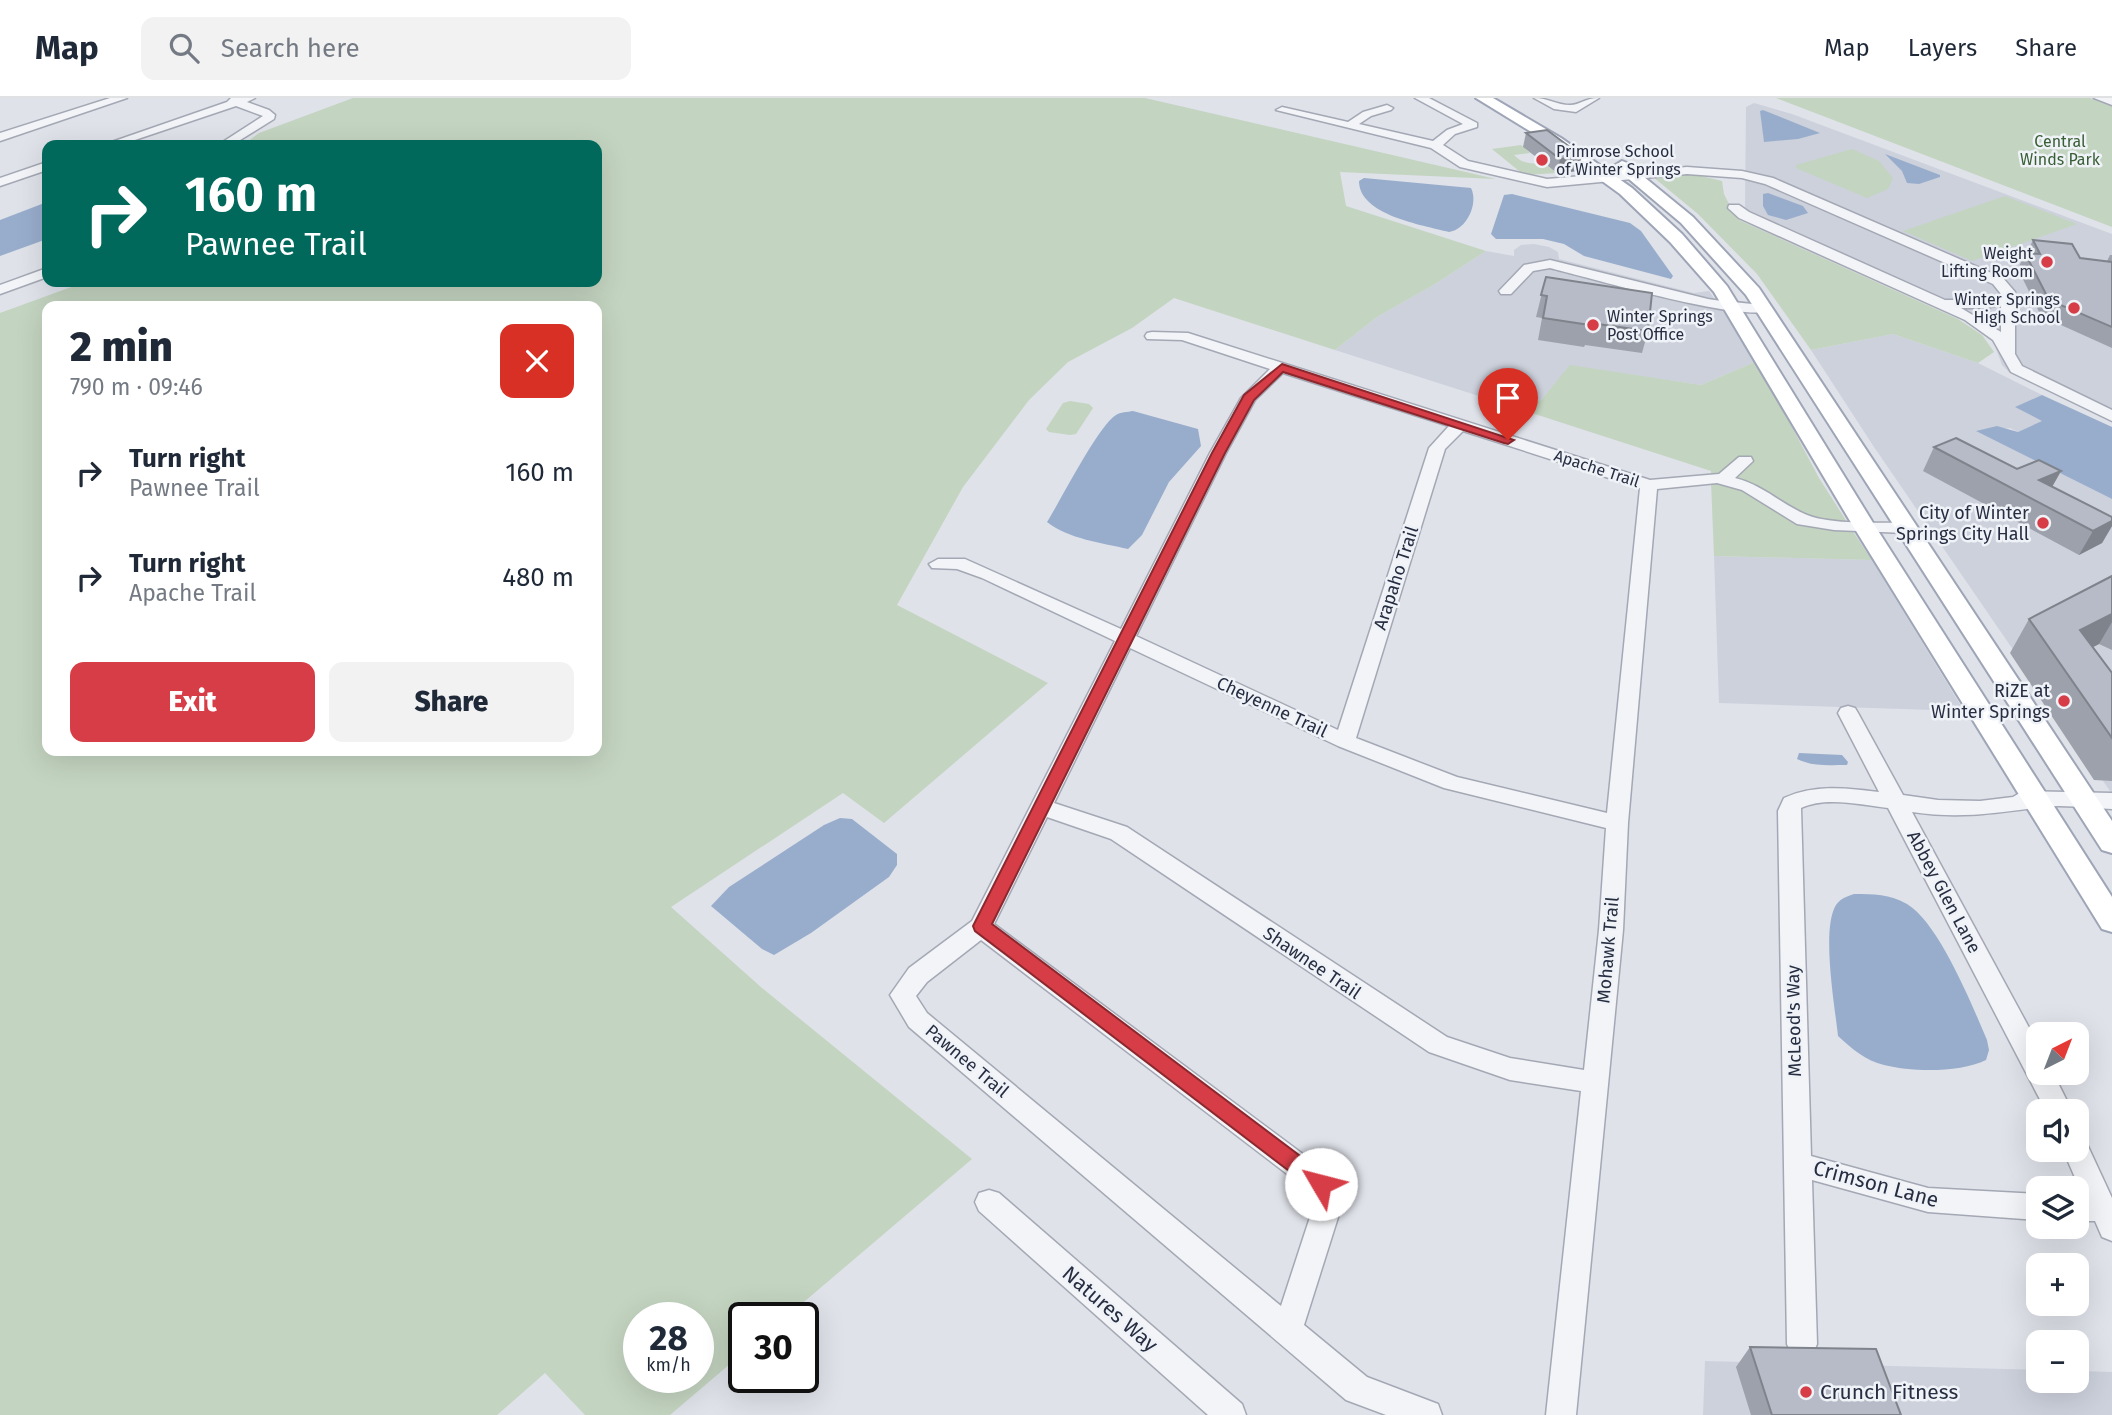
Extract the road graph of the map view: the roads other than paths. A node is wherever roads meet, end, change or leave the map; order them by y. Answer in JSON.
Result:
{"nodes":[{"id":1,"x":121,"y":98,"type":"edge"},
{"id":2,"x":223,"y":98,"type":"edge"},
{"id":3,"x":249,"y":98,"type":"edge"},
{"id":4,"x":1421,"y":98,"type":"edge"},
{"id":5,"x":1483,"y":98,"type":"edge"},
{"id":6,"x":1593,"y":98,"type":"edge"},
{"id":7,"x":2100,"y":98,"type":"edge"},
{"id":8,"x":1292,"y":99,"type":"edge"},
{"id":9,"x":1550,"y":100,"type":"edge"},
{"id":10,"x":1522,"y":102,"type":"dead end"},
{"id":11,"x":2112,"y":102,"type":"edge"},
{"id":12,"x":236,"y":103,"type":"junction"},
{"id":13,"x":1387,"y":108,"type":"dead end"},
{"id":14,"x":1282,"y":110,"type":"junction"},
{"id":15,"x":1367,"y":114,"type":"junction"},
{"id":16,"x":1270,"y":118,"type":"dead end"},
{"id":17,"x":1558,"y":122,"type":"joint"},
{"id":18,"x":1350,"y":125,"type":"junction"},
{"id":19,"x":1380,"y":132,"type":"junction"},
{"id":20,"x":0,"y":136,"type":"edge"},
{"id":21,"x":124,"y":140,"type":"edge"},
{"id":22,"x":232,"y":140,"type":"edge"},
{"id":23,"x":1588,"y":144,"type":"dead end"},
{"id":24,"x":1435,"y":145,"type":"junction"},
{"id":25,"x":1607,"y":156,"type":"dead end"},
{"id":26,"x":42,"y":168,"type":"edge"},
{"id":27,"x":1633,"y":174,"type":"junction"},
{"id":28,"x":1608,"y":177,"type":"junction"},
{"id":29,"x":0,"y":182,"type":"edge"},
{"id":30,"x":1734,"y":208,"type":"dead end"},
{"id":31,"x":42,"y":274,"type":"edge"},
{"id":32,"x":0,"y":290,"type":"edge"},
{"id":33,"x":1506,"y":291,"type":"dead end"},
{"id":34,"x":2008,"y":296,"type":"junction"},
{"id":35,"x":1927,"y":298,"type":"junction"},
{"id":36,"x":1733,"y":308,"type":"junction"},
{"id":37,"x":1765,"y":309,"type":"junction"},
{"id":38,"x":1152,"y":336,"type":"dead end"},
{"id":39,"x":2009,"y":352,"type":"junction"},
{"id":40,"x":1282,"y":368,"type":"junction"},
{"id":41,"x":2112,"y":416,"type":"edge"},
{"id":42,"x":1461,"y":425,"type":"junction"},
{"id":43,"x":1745,"y":461,"type":"dead end"},
{"id":44,"x":1723,"y":479,"type":"junction"},
{"id":45,"x":1649,"y":485,"type":"junction"},
{"id":46,"x":1864,"y":526,"type":"junction"},
{"id":47,"x":1905,"y":528,"type":"junction"},
{"id":48,"x":938,"y":564,"type":"dead end"},
{"id":49,"x":1124,"y":640,"type":"junction"},
{"id":50,"x":1849,"y":713,"type":"dead end"},
{"id":51,"x":1345,"y":741,"type":"junction"},
{"id":52,"x":1895,"y":799,"type":"junction"},
{"id":53,"x":2084,"y":800,"type":"junction"},
{"id":54,"x":2036,"y":801,"type":"junction"},
{"id":55,"x":2112,"y":801,"type":"edge"},
{"id":56,"x":1043,"y":807,"type":"junction"},
{"id":57,"x":1617,"y":823,"type":"junction"},
{"id":58,"x":2112,"y":843,"type":"edge"},
{"id":59,"x":2112,"y":921,"type":"edge"},
{"id":60,"x":982,"y":926,"type":"junction"},
{"id":61,"x":2026,"y":1047,"type":"edge"},
{"id":62,"x":1596,"y":1083,"type":"junction"},
{"id":63,"x":2080,"y":1162,"type":"edge"},
{"id":64,"x":1797,"y":1164,"type":"junction"},
{"id":65,"x":989,"y":1202,"type":"dead end"},
{"id":66,"x":2026,"y":1207,"type":"edge"},
{"id":67,"x":2097,"y":1215,"type":"edge"},
{"id":68,"x":1287,"y":1331,"type":"junction"},
{"id":69,"x":1802,"y":1344,"type":"dead end"},
{"id":70,"x":1231,"y":1415,"type":"edge"},
{"id":71,"x":1427,"y":1415,"type":"edge"},
{"id":72,"x":1561,"y":1415,"type":"edge"}],
"edges":[{"from":1,"to":20,"type":"street"},
{"from":2,"to":12,"type":"street"},
{"from":3,"to":12,"type":"street"},
{"from":4,"to":24,"type":"street"},
{"from":5,"to":28,"type":"main road"},
{"from":6,"to":9,"type":"street"},
{"from":7,"to":11,"type":"street"},
{"from":8,"to":14,"type":"street"},
{"from":10,"to":17,"type":"main road"},
{"from":12,"to":21,"type":"street"},
{"from":12,"to":22,"type":"street"},
{"from":13,"to":15,"type":"street"},
{"from":14,"to":16,"type":"street"},
{"from":14,"to":18,"type":"street"},
{"from":15,"to":18,"type":"street"},
{"from":15,"to":19,"type":"street"},
{"from":17,"to":23,"type":"main road"},
{"from":18,"to":19,"type":"street"},
{"from":19,"to":24,"type":"street"},
{"from":24,"to":28,"type":"street"},
{"from":25,"to":27,"type":"main road"},
{"from":26,"to":29,"type":"street"},
{"from":27,"to":28,"type":"street"},
{"from":27,"to":34,"type":"street"},
{"from":27,"to":37,"type":"main road"},
{"from":28,"to":36,"type":"main road"},
{"from":30,"to":35,"type":"street"},
{"from":31,"to":32,"type":"street"},
{"from":33,"to":36,"type":"street"},
{"from":34,"to":35,"type":"street"},
{"from":34,"to":39,"type":"street"},
{"from":35,"to":39,"type":"street"},
{"from":36,"to":37,"type":"street"},
{"from":36,"to":46,"type":"main road"},
{"from":37,"to":47,"type":"main road"},
{"from":38,"to":40,"type":"street","name":"Apache Trail"},
{"from":39,"to":41,"type":"street"},
{"from":40,"to":42,"type":"street","name":"Apache Trail"},
{"from":40,"to":49,"type":"street","name":"Pawnee Trail"},
{"from":42,"to":45,"type":"street","name":"Apache Trail"},
{"from":42,"to":51,"type":"street","name":"Arapaho Trail"},
{"from":43,"to":44,"type":"street"},
{"from":44,"to":45,"type":"street","name":"Apache Trail"},
{"from":44,"to":46,"type":"street","name":"Apache Trail"},
{"from":45,"to":57,"type":"street","name":"Mohawk Trail"},
{"from":46,"to":47,"type":"street","name":"Apache Trail"},
{"from":46,"to":54,"type":"main road"},
{"from":47,"to":53,"type":"main road"},
{"from":48,"to":49,"type":"street","name":"Cheyenne Trail"},
{"from":49,"to":51,"type":"street","name":"Cheyenne Trail"},
{"from":49,"to":56,"type":"street","name":"Pawnee Trail"},
{"from":50,"to":52,"type":"street","name":"Abbey Glen Lane"},
{"from":51,"to":57,"type":"street","name":"Cheyenne Trail"},
{"from":52,"to":54,"type":"street","name":"McLeod's Way"},
{"from":52,"to":61,"type":"street","name":"Abbey Glen Lane"},
{"from":52,"to":64,"type":"street","name":"McLeod's Way"},
{"from":53,"to":54,"type":"street","name":"McLeod's Way"},
{"from":53,"to":55,"type":"street","name":"McLeod's Way"},
{"from":53,"to":58,"type":"main road"},
{"from":54,"to":59,"type":"main road"},
{"from":56,"to":60,"type":"street","name":"Pawnee Trail"},
{"from":56,"to":62,"type":"street","name":"Shawnee Trail"},
{"from":57,"to":62,"type":"street","name":"Mohawk Trail"},
{"from":60,"to":68,"type":"street"},
{"from":60,"to":68,"type":"street","name":"Pawnee Trail"},
{"from":62,"to":72,"type":"street","name":"Mohawk Trail"},
{"from":63,"to":67,"type":"street"},
{"from":64,"to":66,"type":"street","name":"Crimson Lane"},
{"from":64,"to":69,"type":"street","name":"McLeod's Way"},
{"from":65,"to":70,"type":"street","name":"Natures Way"},
{"from":68,"to":71,"type":"street","name":"Pawnee Trail"}]}
